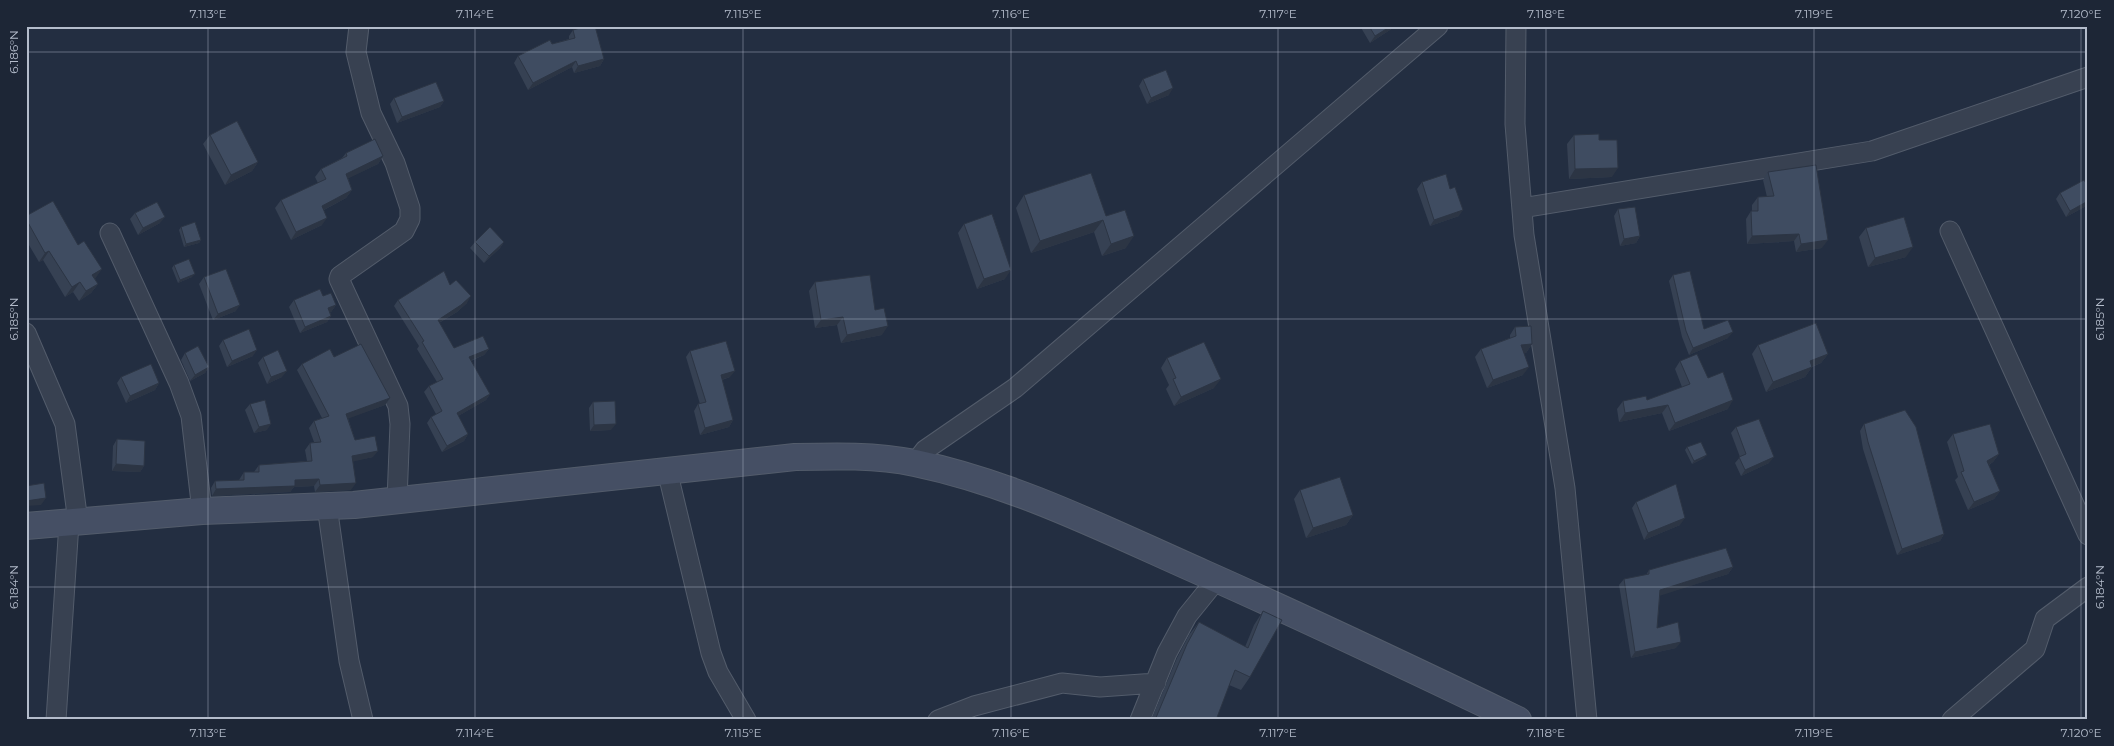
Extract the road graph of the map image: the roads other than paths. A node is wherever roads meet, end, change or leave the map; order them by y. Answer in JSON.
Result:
{"nodes":[{"id":1,"x":359,"y":26,"type":"edge"},
{"id":2,"x":1438,"y":26,"type":"edge"},
{"id":3,"x":1516,"y":26,"type":"edge"},
{"id":4,"x":2088,"y":77,"type":"edge"},
{"id":5,"x":1522,"y":208,"type":"junction"},
{"id":6,"x":1950,"y":231,"type":"dead end"},
{"id":7,"x":110,"y":233,"type":"dead end"},
{"id":8,"x":26,"y":333,"type":"edge"},
{"id":9,"x":915,"y":463,"type":"junction"},
{"id":10,"x":667,"y":470,"type":"junction"},
{"id":11,"x":397,"y":500,"type":"junction"},
{"id":12,"x":327,"y":506,"type":"junction"},
{"id":13,"x":202,"y":511,"type":"junction"},
{"id":14,"x":73,"y":523,"type":"junction"},
{"id":15,"x":26,"y":526,"type":"edge"},
{"id":16,"x":2088,"y":535,"type":"edge"},
{"id":17,"x":1217,"y":579,"type":"junction"},
{"id":18,"x":2088,"y":587,"type":"edge"},
{"id":19,"x":1156,"y":683,"type":"junction"},
{"id":20,"x":56,"y":720,"type":"edge"},
{"id":21,"x":363,"y":720,"type":"edge"},
{"id":22,"x":746,"y":720,"type":"edge"},
{"id":23,"x":938,"y":720,"type":"edge"},
{"id":24,"x":1140,"y":720,"type":"edge"},
{"id":25,"x":1518,"y":720,"type":"edge"},
{"id":26,"x":1587,"y":720,"type":"edge"},
{"id":27,"x":1952,"y":720,"type":"edge"}],
"edges":[{"from":1,"to":11,"type":"street"},
{"from":2,"to":9,"type":"street"},
{"from":3,"to":5,"type":"street"},
{"from":4,"to":5,"type":"street"},
{"from":5,"to":26,"type":"street"},
{"from":6,"to":16,"type":"street"},
{"from":7,"to":13,"type":"street"},
{"from":8,"to":14,"type":"street"},
{"from":9,"to":10,"type":"street"},
{"from":9,"to":17,"type":"street"},
{"from":10,"to":11,"type":"street"},
{"from":10,"to":22,"type":"street"},
{"from":11,"to":12,"type":"street"},
{"from":12,"to":13,"type":"street"},
{"from":12,"to":21,"type":"street"},
{"from":13,"to":14,"type":"street"},
{"from":14,"to":15,"type":"street"},
{"from":14,"to":20,"type":"street"},
{"from":17,"to":19,"type":"street"},
{"from":17,"to":25,"type":"street"},
{"from":18,"to":27,"type":"street"},
{"from":19,"to":23,"type":"street"},
{"from":19,"to":24,"type":"street"}]}
